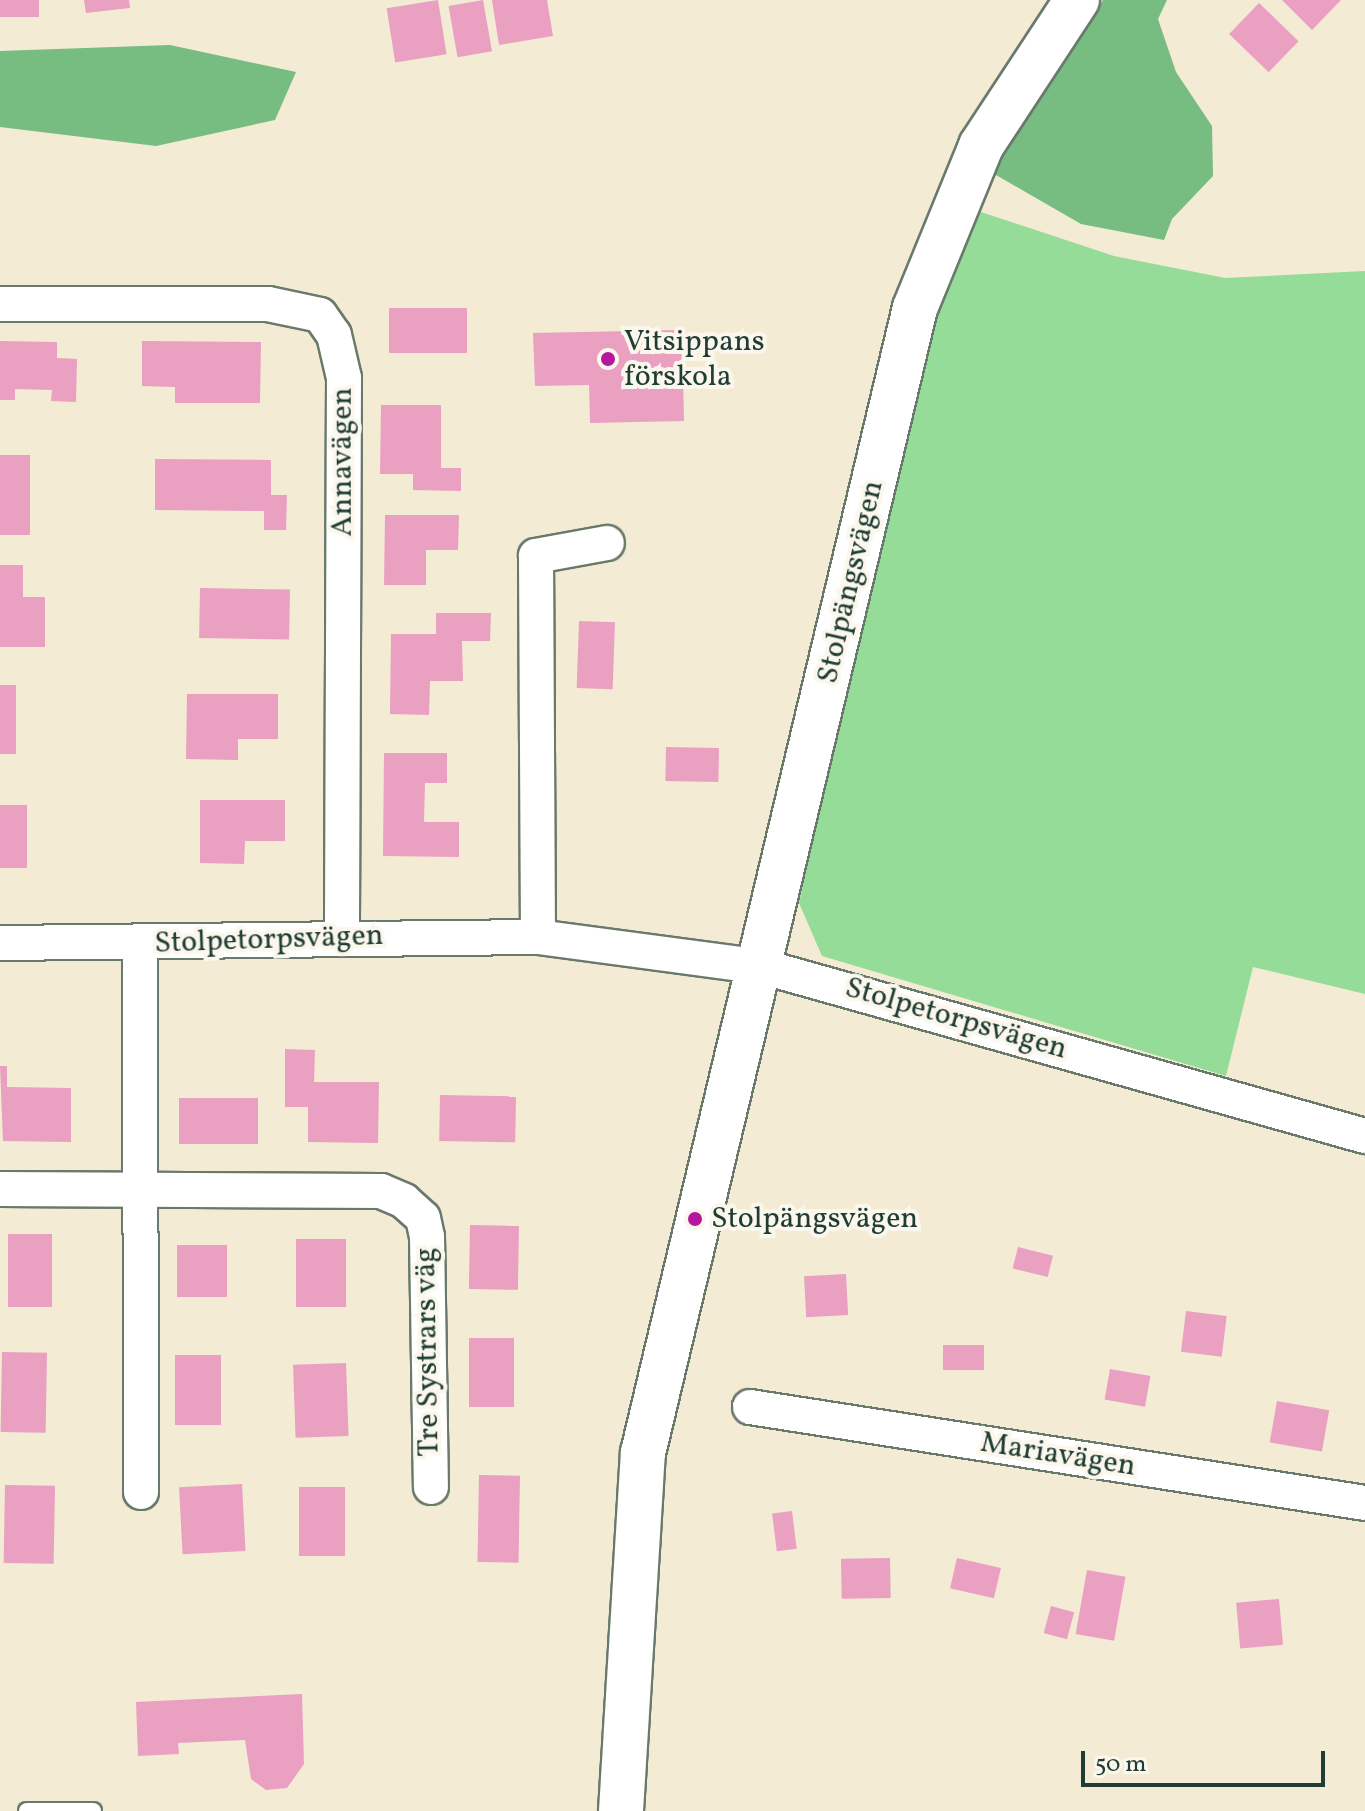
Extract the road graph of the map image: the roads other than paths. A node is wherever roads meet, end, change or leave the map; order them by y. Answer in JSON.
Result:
{"nodes":[{"id":1,"x":1077,"y":0,"type":"edge"},
{"id":2,"x":0,"y":304,"type":"edge"},
{"id":3,"x":607,"y":543,"type":"dead end"},
{"id":4,"x":342,"y":936,"type":"junction"},
{"id":5,"x":538,"y":937,"type":"junction"},
{"id":6,"x":0,"y":943,"type":"edge"},
{"id":7,"x":140,"y":944,"type":"junction"},
{"id":8,"x":764,"y":967,"type":"junction"},
{"id":9,"x":1365,"y":1136,"type":"edge"},
{"id":10,"x":0,"y":1189,"type":"edge"},
{"id":11,"x":143,"y":1190,"type":"junction"},
{"id":12,"x":750,"y":1407,"type":"dead end"},
{"id":13,"x":431,"y":1487,"type":"dead end"},
{"id":14,"x":141,"y":1492,"type":"dead end"},
{"id":15,"x":1365,"y":1503,"type":"edge"},
{"id":16,"x":27,"y":1811,"type":"edge"},
{"id":17,"x":93,"y":1811,"type":"edge"},
{"id":18,"x":621,"y":1811,"type":"edge"}],
"edges":[{"from":1,"to":8,"type":"main road","name":"Stolpängsvägen"},
{"from":2,"to":4,"type":"street","name":"Annavägen"},
{"from":3,"to":5,"type":"street"},
{"from":4,"to":5,"type":"street","name":"Stolpetorpsvägen"},
{"from":4,"to":7,"type":"street","name":"Stolpetorpsvägen"},
{"from":5,"to":8,"type":"street","name":"Stolpetorpsvägen"},
{"from":6,"to":7,"type":"street","name":"Stolpetorpsvägen"},
{"from":7,"to":11,"type":"street"},
{"from":8,"to":9,"type":"street","name":"Stolpetorpsvägen"},
{"from":8,"to":18,"type":"main road","name":"Stolpängsvägen"},
{"from":10,"to":11,"type":"street","name":"Tre Systrars väg"},
{"from":11,"to":13,"type":"street","name":"Tre Systrars väg"},
{"from":11,"to":14,"type":"street"},
{"from":12,"to":15,"type":"street","name":"Mariavägen"},
{"from":16,"to":17,"type":"lane"}]}
